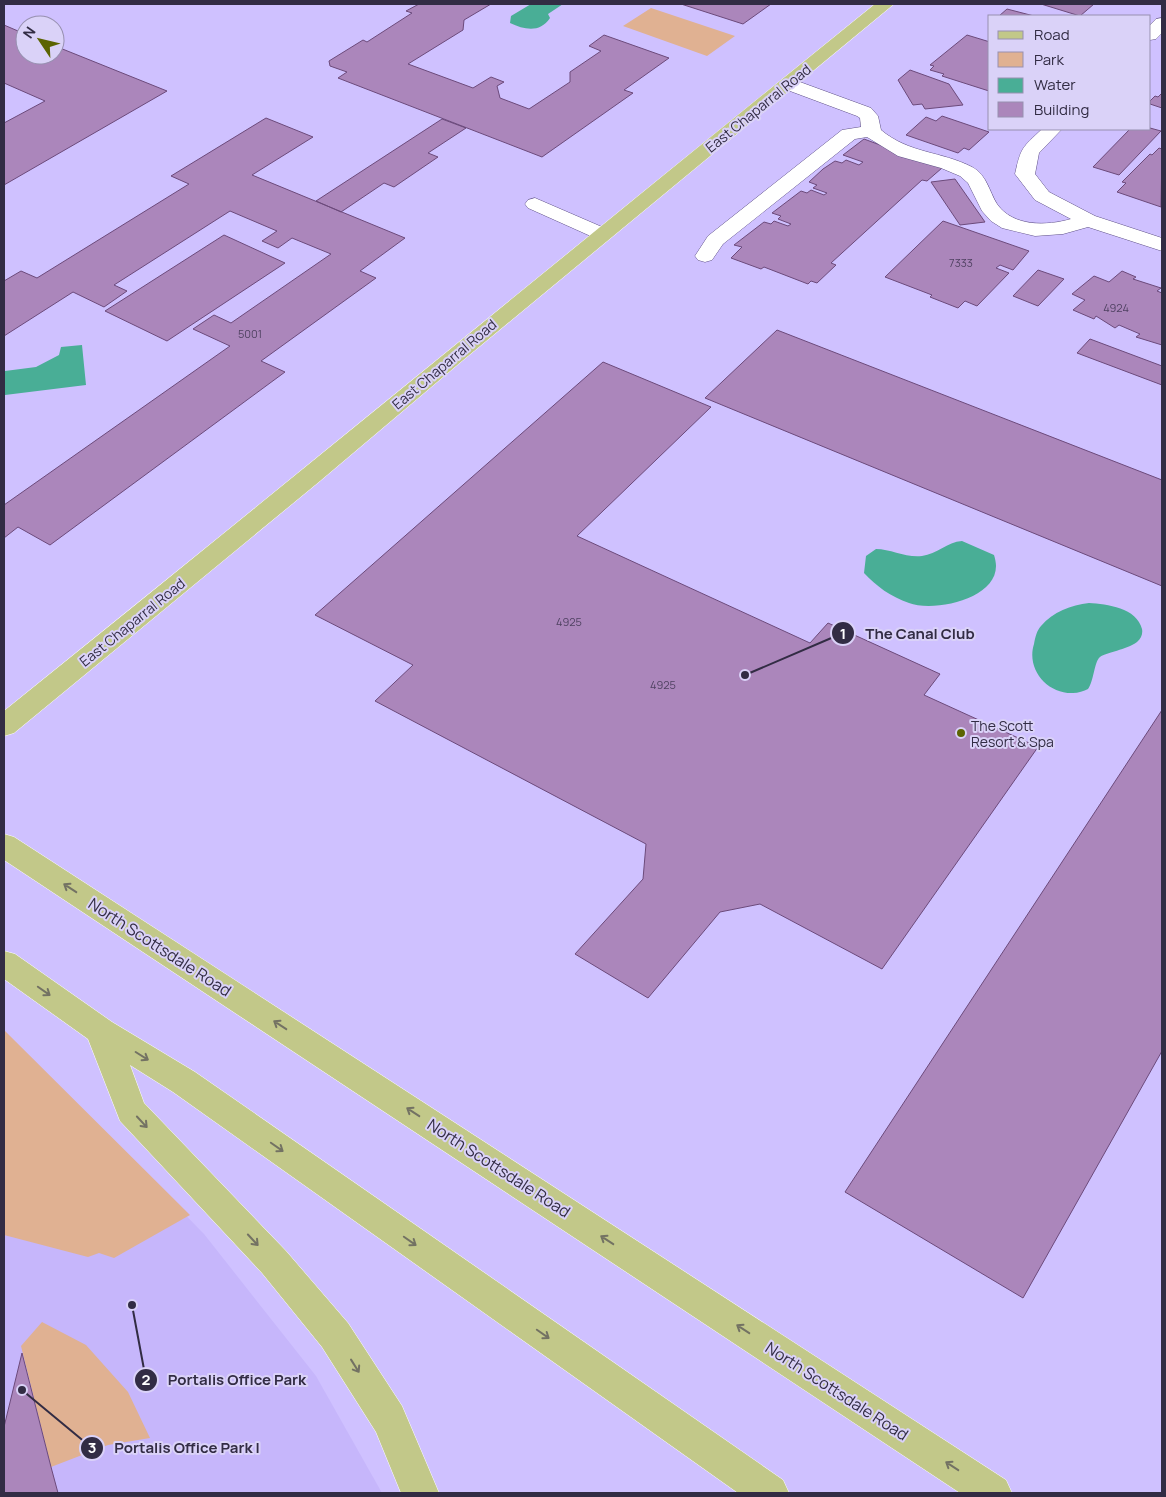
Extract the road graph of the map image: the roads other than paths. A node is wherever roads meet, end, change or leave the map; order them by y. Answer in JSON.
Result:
{"nodes":[{"id":1,"x":886,"y":4,"type":"edge"},
{"id":2,"x":1162,"y":23,"type":"edge"},
{"id":3,"x":1151,"y":35,"type":"edge"},
{"id":4,"x":789,"y":84,"type":"junction"},
{"id":5,"x":1052,"y":130,"type":"edge"},
{"id":6,"x":870,"y":131,"type":"junction"},
{"id":7,"x":535,"y":204,"type":"dead end"},
{"id":8,"x":1088,"y":220,"type":"junction"},
{"id":9,"x":602,"y":234,"type":"junction"},
{"id":10,"x":1162,"y":245,"type":"edge"},
{"id":11,"x":705,"y":256,"type":"dead end"},
{"id":12,"x":4,"y":726,"type":"edge"},
{"id":13,"x":4,"y":845,"type":"edge"},
{"id":14,"x":4,"y":963,"type":"edge"},
{"id":15,"x":101,"y":1031,"type":"junction"},
{"id":16,"x":420,"y":1493,"type":"edge"},
{"id":17,"x":770,"y":1493,"type":"edge"},
{"id":18,"x":993,"y":1493,"type":"edge"}],
"edges":[{"from":1,"to":4,"type":"main road","name":"East Chaparral Road"},
{"from":2,"to":3,"type":"street"},
{"from":4,"to":6,"type":"street"},
{"from":4,"to":9,"type":"main road","name":"East Chaparral Road"},
{"from":5,"to":8,"type":"street"},
{"from":6,"to":8,"type":"street"},
{"from":6,"to":11,"type":"street"},
{"from":7,"to":9,"type":"street"},
{"from":8,"to":10,"type":"street"},
{"from":9,"to":12,"type":"main road","name":"East Chaparral Road"},
{"from":18,"to":13,"type":"main road","name":"North Scottsdale Road","one_way":true},
{"from":14,"to":15,"type":"main road","one_way":true},
{"from":15,"to":16,"type":"main road","one_way":true},
{"from":15,"to":17,"type":"main road","one_way":true}]}
